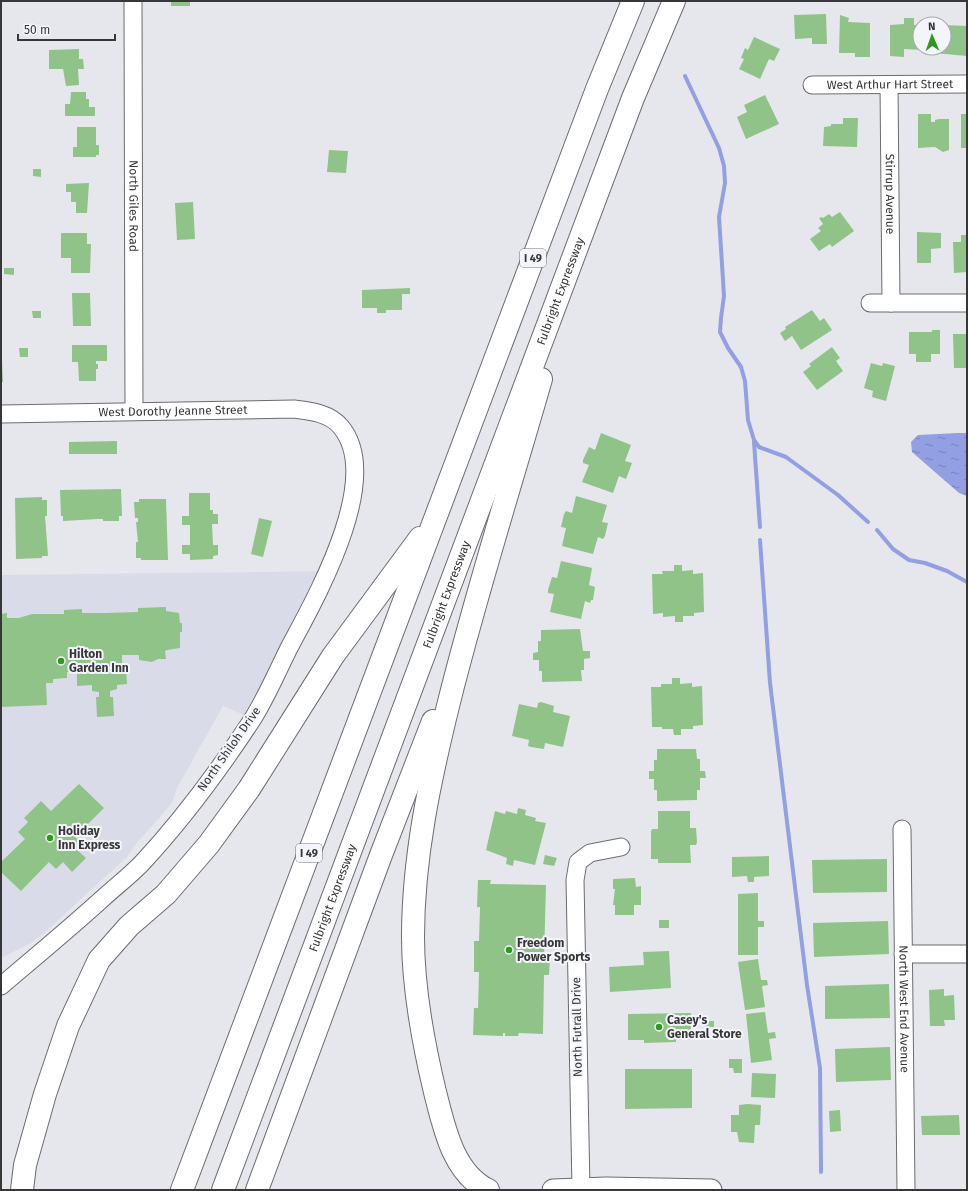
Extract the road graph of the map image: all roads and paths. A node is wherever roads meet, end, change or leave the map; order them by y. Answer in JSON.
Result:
{"nodes":[{"id":1,"x":133,"y":1,"type":"edge"},
{"id":2,"x":633,"y":1,"type":"edge"},
{"id":3,"x":674,"y":1,"type":"edge"},
{"id":4,"x":889,"y":84,"type":"junction"},
{"id":5,"x":967,"y":84,"type":"edge"},
{"id":6,"x":812,"y":85,"type":"dead end"},
{"id":7,"x":591,"y":207,"type":"junction"},
{"id":8,"x":891,"y":303,"type":"junction"},
{"id":9,"x":967,"y":303,"type":"edge"},
{"id":10,"x":870,"y":304,"type":"dead end"},
{"id":11,"x":134,"y":411,"type":"junction"},
{"id":12,"x":1,"y":414,"type":"edge"},
{"id":13,"x":341,"y":427,"type":"joint"},
{"id":14,"x":436,"y":516,"type":"junction"},
{"id":15,"x":462,"y":652,"type":"junction"},
{"id":16,"x":902,"y":829,"type":"dead end"},
{"id":17,"x":620,"y":847,"type":"dead end"},
{"id":18,"x":903,"y":954,"type":"junction"},
{"id":19,"x":967,"y":954,"type":"edge"},
{"id":20,"x":1,"y":986,"type":"edge"},
{"id":21,"x":22,"y":1190,"type":"edge"},
{"id":22,"x":182,"y":1190,"type":"edge"},
{"id":23,"x":223,"y":1190,"type":"edge"},
{"id":24,"x":257,"y":1190,"type":"edge"},
{"id":25,"x":488,"y":1190,"type":"edge"},
{"id":26,"x":553,"y":1190,"type":"edge"},
{"id":27,"x":581,"y":1190,"type":"edge"},
{"id":28,"x":712,"y":1190,"type":"edge"},
{"id":29,"x":906,"y":1190,"type":"edge"}],
"edges":[{"from":1,"to":11,"type":"street","name":"North Giles Road"},
{"from":2,"to":14,"type":"highway","number":"I 49"},
{"from":3,"to":7,"type":"highway","name":"Fulbright Expressway"},
{"from":4,"to":5,"type":"street","name":"West Arthur Hart Street"},
{"from":4,"to":6,"type":"street","name":"West Arthur Hart Street"},
{"from":4,"to":8,"type":"street","name":"Stirrup Avenue"},
{"from":7,"to":15,"type":"highway"},
{"from":7,"to":23,"type":"highway","name":"Fulbright Expressway"},
{"from":8,"to":9,"type":"street"},
{"from":8,"to":10,"type":"street"},
{"from":11,"to":12,"type":"street","name":"West Dorothy Jeanne Street"},
{"from":11,"to":13,"type":"street","name":"West Dorothy Jeanne Street"},
{"from":13,"to":20,"type":"street","name":"North Shiloh Drive"},
{"from":14,"to":21,"type":"highway"},
{"from":14,"to":22,"type":"highway","number":"I 49"},
{"from":15,"to":24,"type":"highway"},
{"from":15,"to":25,"type":"highway"},
{"from":16,"to":18,"type":"street","name":"North West End Avenue"},
{"from":17,"to":27,"type":"street","name":"North Futrall Drive"},
{"from":18,"to":19,"type":"street"},
{"from":18,"to":29,"type":"street","name":"North West End Avenue"},
{"from":26,"to":27,"type":"main road"},
{"from":27,"to":28,"type":"main road"}]}
